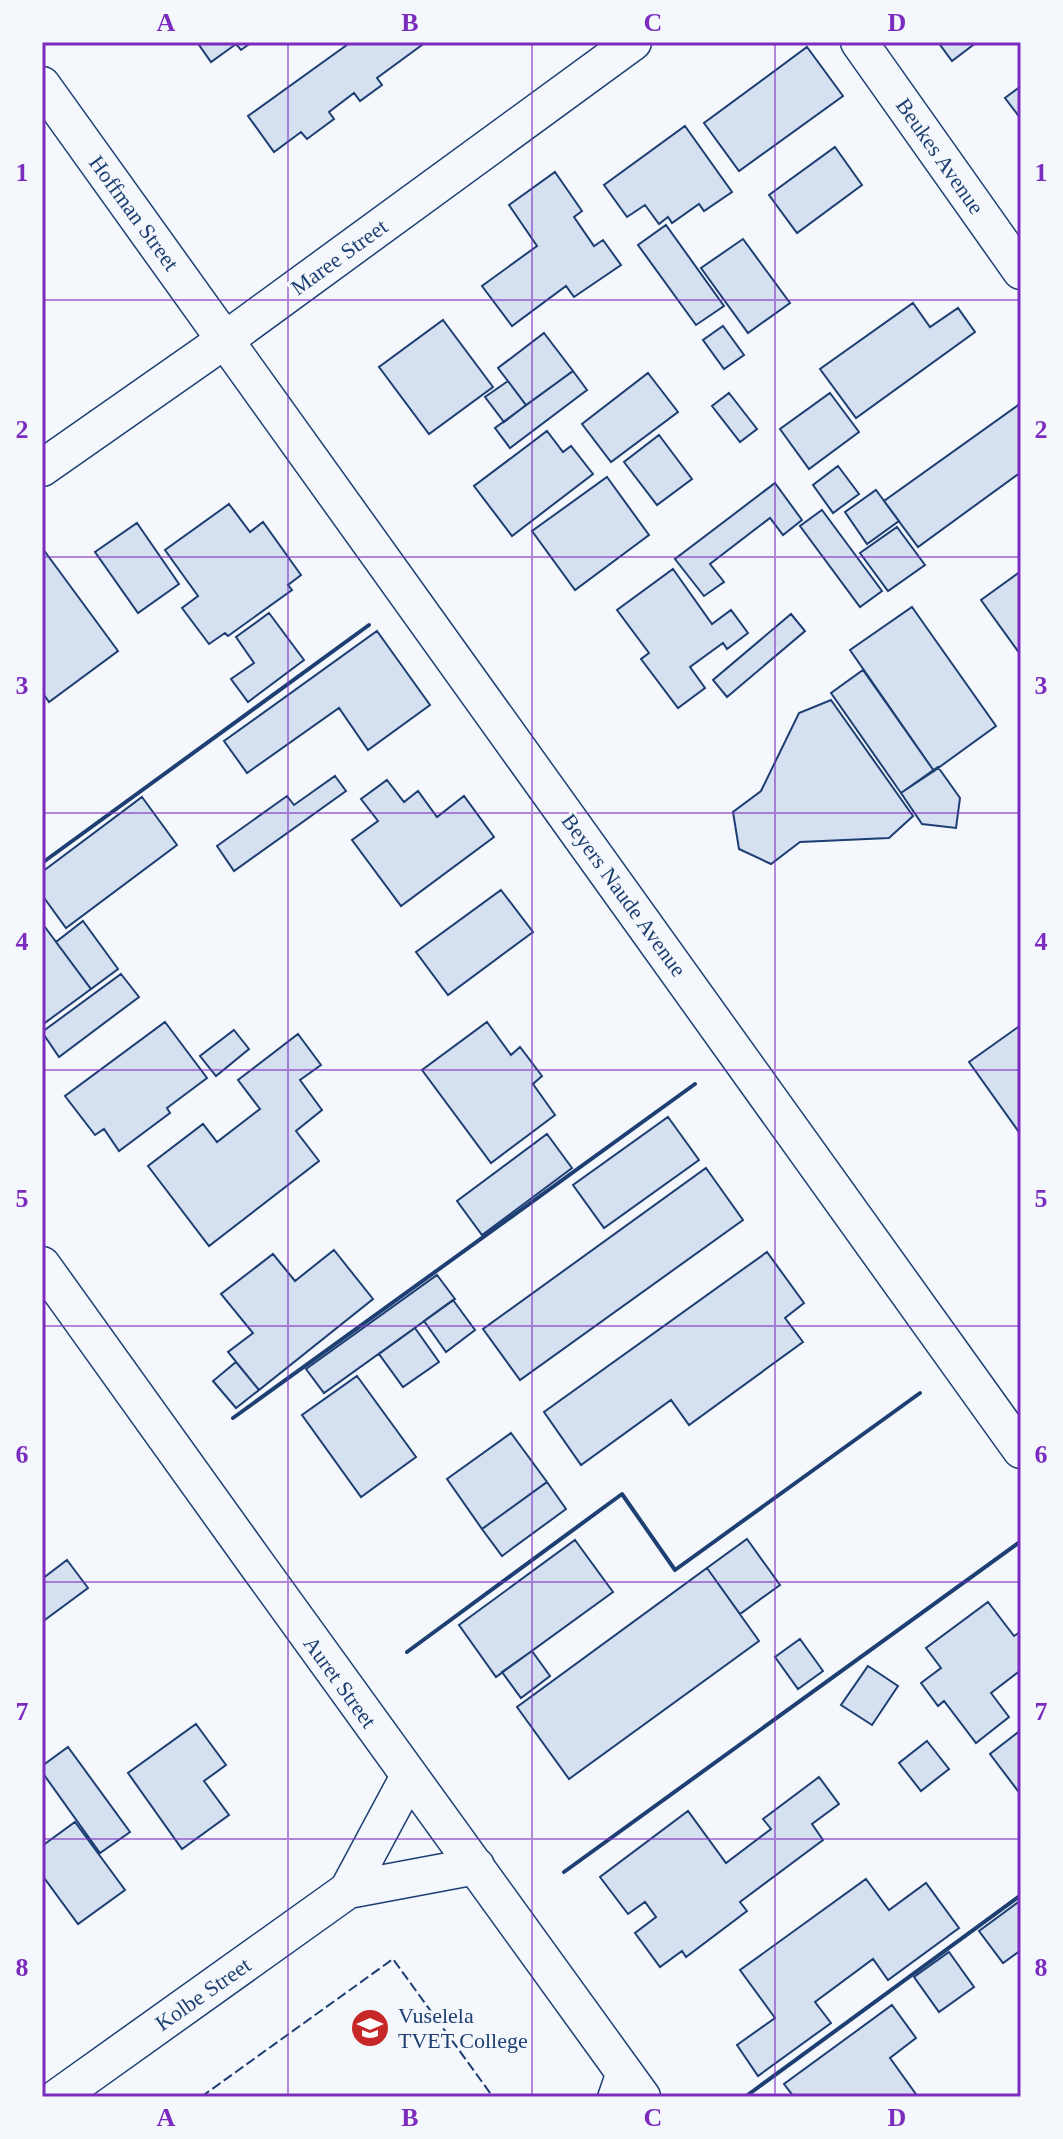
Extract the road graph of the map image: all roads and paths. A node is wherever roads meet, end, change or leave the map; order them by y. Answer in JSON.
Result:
{"nodes":[{"id":1,"x":633,"y":42,"type":"edge"},
{"id":2,"x":859,"y":42,"type":"edge"},
{"id":3,"x":42,"y":85,"type":"edge"},
{"id":4,"x":1021,"y":271,"type":"edge"},
{"id":5,"x":225,"y":340,"type":"junction"},
{"id":6,"x":42,"y":468,"type":"edge"},
{"id":7,"x":42,"y":1265,"type":"edge"},
{"id":8,"x":1021,"y":1450,"type":"edge"},
{"id":9,"x":408,"y":1778,"type":"junction"},
{"id":10,"x":476,"y":1866,"type":"junction"},
{"id":11,"x":348,"y":1890,"type":"junction"},
{"id":12,"x":612,"y":2081,"type":"edge"},
{"id":13,"x":58,"y":2097,"type":"edge"},
{"id":14,"x":642,"y":2097,"type":"edge"}],
"edges":[{"from":1,"to":5,"type":"street","name":"Maree Street"},
{"from":2,"to":4,"type":"street","name":"Beukes Avenue"},
{"from":3,"to":5,"type":"street","name":"Hoffman Street"},
{"from":5,"to":6,"type":"street","name":"Maree Street"},
{"from":5,"to":8,"type":"street","name":"Beyers Naude Avenue"},
{"from":7,"to":9,"type":"street","name":"Auret Street"},
{"from":9,"to":10,"type":"street","name":"Auret Street"},
{"from":9,"to":11,"type":"street","name":"Kolbe Street"},
{"from":10,"to":11,"type":"street","name":"Kolbe Street"},
{"from":10,"to":12,"type":"street","name":"Auret Street"},
{"from":11,"to":13,"type":"street","name":"Kolbe Street"},
{"from":12,"to":14,"type":"street","name":"Auret Street"}]}
